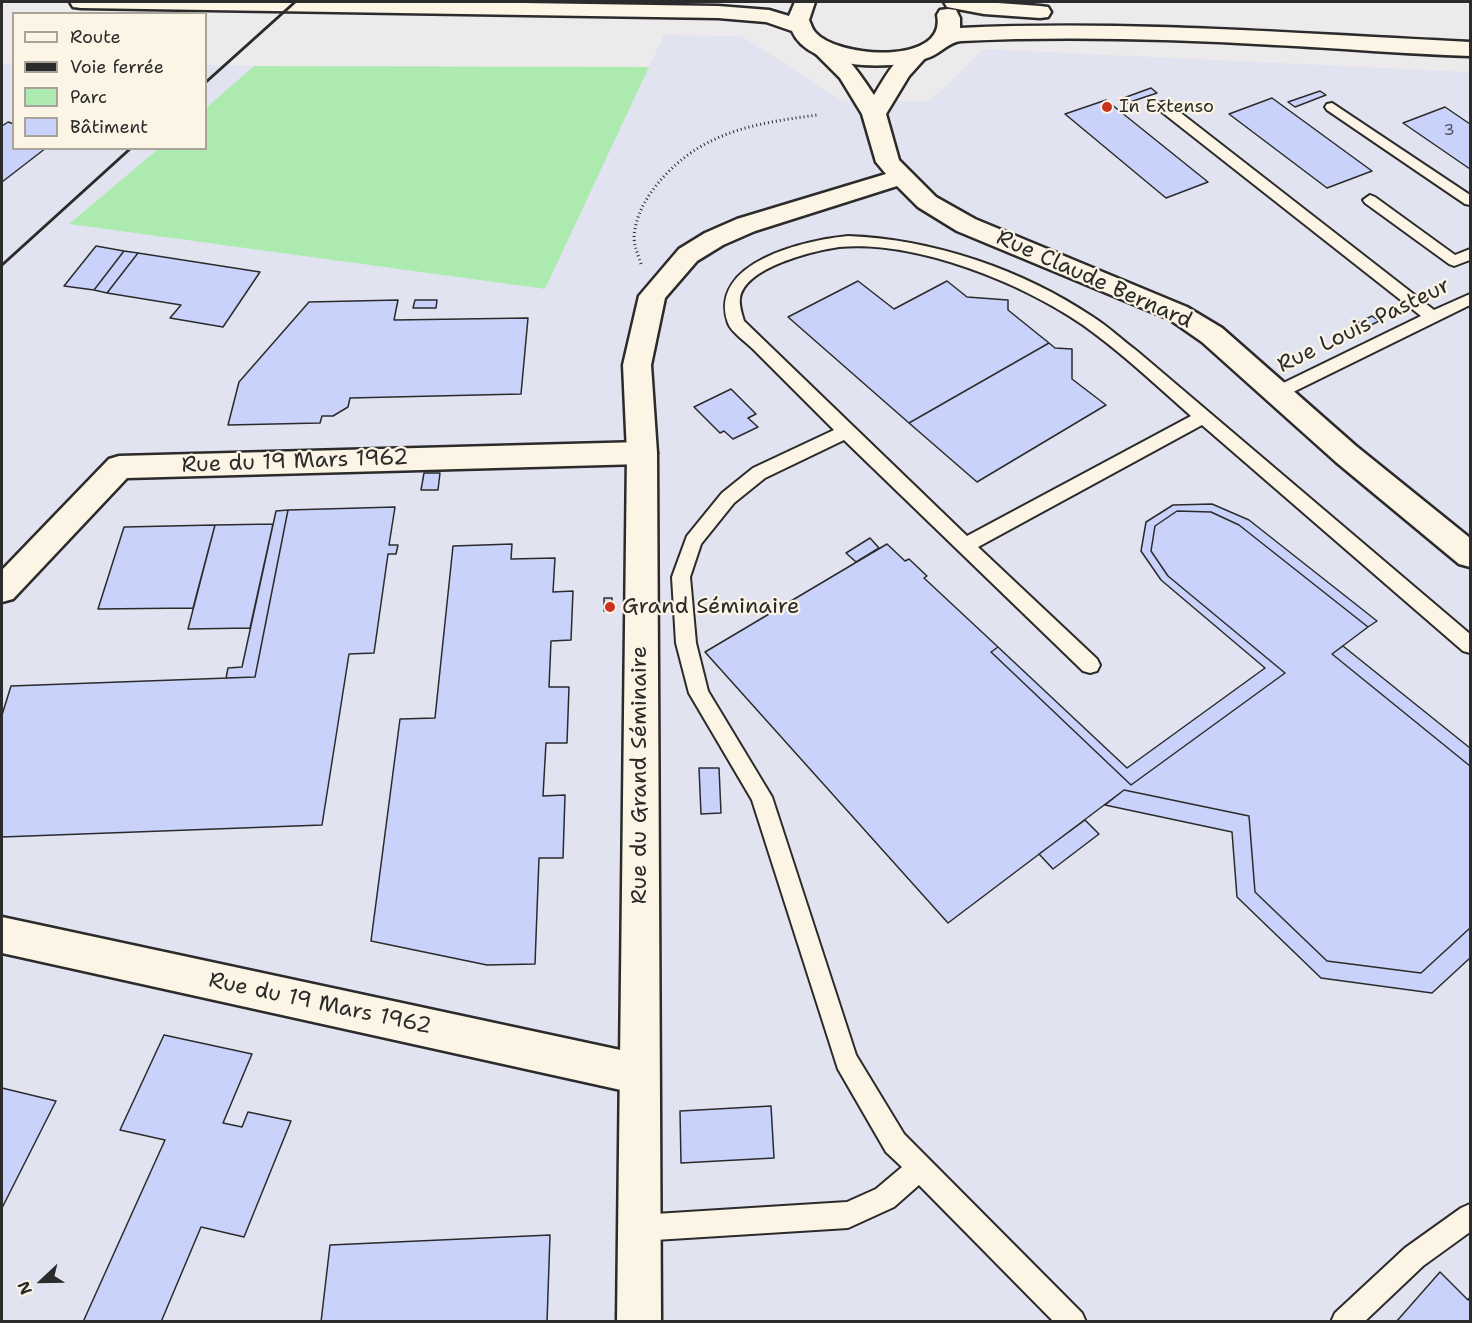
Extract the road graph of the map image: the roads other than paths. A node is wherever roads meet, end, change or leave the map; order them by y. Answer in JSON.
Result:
{"nodes":[{"id":1,"x":81,"y":2,"type":"edge"},
{"id":2,"x":806,"y":2,"type":"edge"},
{"id":3,"x":939,"y":2,"type":"edge"},
{"id":4,"x":955,"y":2,"type":"edge"},
{"id":5,"x":801,"y":27,"type":"junction"},
{"id":6,"x":1470,"y":28,"type":"edge"},
{"id":7,"x":947,"y":35,"type":"junction"},
{"id":8,"x":820,"y":47,"type":"junction"},
{"id":9,"x":1470,"y":49,"type":"edge"},
{"id":10,"x":916,"y":56,"type":"junction"},
{"id":11,"x":1163,"y":106,"type":"dead end"},
{"id":12,"x":1332,"y":107,"type":"dead end"},
{"id":13,"x":874,"y":114,"type":"junction"},
{"id":14,"x":900,"y":177,"type":"junction"},
{"id":15,"x":1370,"y":200,"type":"dead end"},
{"id":16,"x":1470,"y":201,"type":"edge"},
{"id":17,"x":1470,"y":254,"type":"edge"},
{"id":18,"x":1470,"y":299,"type":"edge"},
{"id":19,"x":1433,"y":317,"type":"junction"},
{"id":20,"x":1277,"y":393,"type":"junction"},
{"id":21,"x":1203,"y":417,"type":"junction"},
{"id":22,"x":846,"y":432,"type":"junction"},
{"id":23,"x":642,"y":453,"type":"junction"},
{"id":24,"x":965,"y":546,"type":"junction"},
{"id":25,"x":1470,"y":555,"type":"edge"},
{"id":26,"x":2,"y":590,"type":"edge"},
{"id":27,"x":1470,"y":645,"type":"edge"},
{"id":28,"x":1090,"y":665,"type":"dead end"},
{"id":29,"x":2,"y":934,"type":"edge"},
{"id":30,"x":639,"y":1074,"type":"junction"},
{"id":31,"x":920,"y":1168,"type":"junction"},
{"id":32,"x":1470,"y":1218,"type":"edge"},
{"id":33,"x":639,"y":1228,"type":"junction"},
{"id":34,"x":639,"y":1322,"type":"edge"},
{"id":35,"x":1073,"y":1322,"type":"edge"},
{"id":36,"x":1344,"y":1322,"type":"edge"}],
"edges":[{"from":1,"to":5,"type":"street"},
{"from":2,"to":5,"type":"street"},
{"from":3,"to":7,"type":"street"},
{"from":4,"to":6,"type":"street"},
{"from":5,"to":8,"type":"street","name":"Rue Claude Bernard"},
{"from":7,"to":9,"type":"street"},
{"from":7,"to":10,"type":"street"},
{"from":8,"to":10,"type":"street"},
{"from":8,"to":13,"type":"street","name":"Rue Claude Bernard"},
{"from":10,"to":13,"type":"street"},
{"from":11,"to":19,"type":"lane"},
{"from":12,"to":16,"type":"lane"},
{"from":13,"to":14,"type":"street","name":"Rue Claude Bernard"},
{"from":14,"to":20,"type":"street","name":"Rue Claude Bernard"},
{"from":14,"to":23,"type":"street","name":"Rue du Grand Séminaire"},
{"from":15,"to":17,"type":"lane"},
{"from":18,"to":19,"type":"lane","name":"Rue Louis Pasteur"},
{"from":19,"to":20,"type":"lane","name":"Rue Louis Pasteur"},
{"from":20,"to":25,"type":"street","name":"Rue Claude Bernard"},
{"from":21,"to":22,"type":"lane"},
{"from":21,"to":24,"type":"lane"},
{"from":21,"to":27,"type":"lane"},
{"from":22,"to":24,"type":"lane"},
{"from":22,"to":31,"type":"lane"},
{"from":23,"to":26,"type":"street","name":"Rue du 19 Mars 1962"},
{"from":23,"to":30,"type":"street","name":"Rue du Grand Séminaire"},
{"from":24,"to":28,"type":"lane"},
{"from":29,"to":30,"type":"street","name":"Rue du 19 Mars 1962"},
{"from":30,"to":33,"type":"street","name":"Rue du Grand Séminaire"},
{"from":31,"to":33,"type":"lane"},
{"from":31,"to":35,"type":"lane"},
{"from":32,"to":36,"type":"lane"},
{"from":33,"to":34,"type":"street","name":"Rue du Grand Séminaire"}]}
